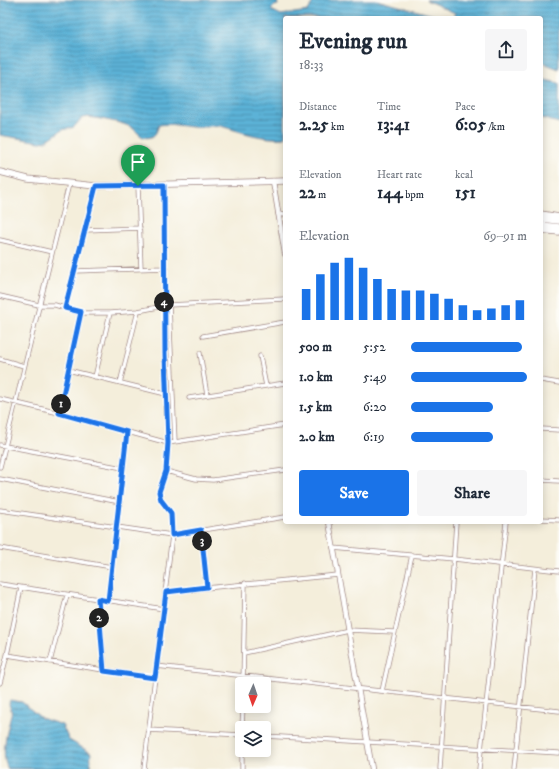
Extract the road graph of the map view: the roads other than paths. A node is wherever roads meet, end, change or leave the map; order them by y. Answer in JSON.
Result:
{"nodes":[{"id":1,"x":0,"y":172,"type":"edge"},
{"id":2,"x":273,"y":181,"type":"junction"},
{"id":3,"x":283,"y":181,"type":"edge"},
{"id":4,"x":69,"y":184,"type":"junction"},
{"id":5,"x":164,"y":185,"type":"junction"},
{"id":6,"x":96,"y":186,"type":"junction"},
{"id":7,"x":138,"y":186,"type":"junction"},
{"id":8,"x":278,"y":214,"type":"junction"},
{"id":9,"x":543,"y":214,"type":"edge"},
{"id":10,"x":283,"y":215,"type":"edge"},
{"id":11,"x":559,"y":217,"type":"edge"},
{"id":12,"x":543,"y":219,"type":"edge"},
{"id":13,"x":559,"y":222,"type":"edge"},
{"id":14,"x":543,"y":225,"type":"edge"},
{"id":15,"x":559,"y":227,"type":"edge"},
{"id":16,"x":140,"y":228,"type":"junction"},
{"id":17,"x":86,"y":230,"type":"junction"},
{"id":18,"x":543,"y":230,"type":"edge"},
{"id":19,"x":559,"y":232,"type":"edge"},
{"id":20,"x":283,"y":239,"type":"edge"},
{"id":21,"x":0,"y":240,"type":"edge"},
{"id":22,"x":52,"y":252,"type":"junction"},
{"id":23,"x":166,"y":268,"type":"junction"},
{"id":24,"x":141,"y":269,"type":"junction"},
{"id":25,"x":75,"y":271,"type":"junction"},
{"id":26,"x":0,"y":296,"type":"edge"},
{"id":27,"x":283,"y":299,"type":"edge"},
{"id":28,"x":40,"y":305,"type":"junction"},
{"id":29,"x":169,"y":305,"type":"junction"},
{"id":30,"x":164,"y":306,"type":"junction"},
{"id":31,"x":65,"y":308,"type":"junction"},
{"id":32,"x":138,"y":311,"type":"junction"},
{"id":33,"x":81,"y":312,"type":"junction"},
{"id":34,"x":110,"y":313,"type":"junction"},
{"id":35,"x":283,"y":322,"type":"edge"},
{"id":36,"x":202,"y":336,"type":"dead end"},
{"id":37,"x":200,"y":353,"type":"dead end"},
{"id":38,"x":165,"y":354,"type":"junction"},
{"id":39,"x":171,"y":354,"type":"junction"},
{"id":40,"x":260,"y":356,"type":"dead end"},
{"id":41,"x":0,"y":359,"type":"edge"},
{"id":42,"x":24,"y":366,"type":"junction"},
{"id":43,"x":68,"y":370,"type":"junction"},
{"id":44,"x":95,"y":377,"type":"junction"},
{"id":45,"x":543,"y":380,"type":"edge"},
{"id":46,"x":559,"y":382,"type":"edge"},
{"id":47,"x":120,"y":383,"type":"junction"},
{"id":48,"x":283,"y":383,"type":"edge"},
{"id":49,"x":266,"y":386,"type":"junction"},
{"id":50,"x":166,"y":394,"type":"junction"},
{"id":51,"x":207,"y":395,"type":"junction"},
{"id":52,"x":190,"y":398,"type":"dead end"},
{"id":53,"x":0,"y":399,"type":"edge"},
{"id":54,"x":14,"y":403,"type":"junction"},
{"id":55,"x":59,"y":413,"type":"junction"},
{"id":56,"x":283,"y":425,"type":"edge"},
{"id":57,"x":543,"y":429,"type":"edge"},
{"id":58,"x":559,"y":430,"type":"edge"},
{"id":59,"x":127,"y":432,"type":"junction"},
{"id":60,"x":175,"y":442,"type":"junction"},
{"id":61,"x":168,"y":443,"type":"junction"},
{"id":62,"x":0,"y":445,"type":"edge"},
{"id":63,"x":5,"y":446,"type":"junction"},
{"id":64,"x":0,"y":467,"type":"edge"},
{"id":65,"x":123,"y":468,"type":"junction"},
{"id":66,"x":283,"y":470,"type":"edge"},
{"id":67,"x":166,"y":471,"type":"junction"},
{"id":68,"x":0,"y":479,"type":"edge"},
{"id":69,"x":543,"y":480,"type":"edge"},
{"id":70,"x":559,"y":481,"type":"edge"},
{"id":71,"x":120,"y":502,"type":"junction"},
{"id":72,"x":0,"y":510,"type":"edge"},
{"id":73,"x":283,"y":517,"type":"edge"},
{"id":74,"x":543,"y":519,"type":"edge"},
{"id":75,"x":559,"y":520,"type":"edge"},
{"id":76,"x":329,"y":524,"type":"edge"},
{"id":77,"x":456,"y":524,"type":"edge"},
{"id":78,"x":506,"y":524,"type":"edge"},
{"id":79,"x":117,"y":528,"type":"junction"},
{"id":80,"x":201,"y":530,"type":"junction"},
{"id":81,"x":172,"y":535,"type":"junction"},
{"id":82,"x":0,"y":548,"type":"edge"},
{"id":83,"x":333,"y":548,"type":"junction"},
{"id":84,"x":412,"y":555,"type":"junction"},
{"id":85,"x":454,"y":559,"type":"junction"},
{"id":86,"x":500,"y":565,"type":"junction"},
{"id":87,"x":112,"y":567,"type":"junction"},
{"id":88,"x":535,"y":569,"type":"junction"},
{"id":89,"x":559,"y":571,"type":"edge"},
{"id":90,"x":338,"y":575,"type":"junction"},
{"id":91,"x":245,"y":583,"type":"junction"},
{"id":92,"x":0,"y":584,"type":"edge"},
{"id":93,"x":207,"y":587,"type":"junction"},
{"id":94,"x":21,"y":588,"type":"junction"},
{"id":95,"x":166,"y":592,"type":"junction"},
{"id":96,"x":67,"y":595,"type":"junction"},
{"id":97,"x":98,"y":599,"type":"junction"},
{"id":98,"x":108,"y":601,"type":"junction"},
{"id":99,"x":164,"y":609,"type":"junction"},
{"id":100,"x":348,"y":630,"type":"junction"},
{"id":101,"x":394,"y":632,"type":"junction"},
{"id":102,"x":244,"y":654,"type":"junction"},
{"id":103,"x":7,"y":655,"type":"junction"},
{"id":104,"x":50,"y":662,"type":"junction"},
{"id":105,"x":156,"y":666,"type":"junction"},
{"id":106,"x":104,"y":671,"type":"junction"},
{"id":107,"x":244,"y":676,"type":"junction"},
{"id":108,"x":155,"y":678,"type":"junction"},
{"id":109,"x":0,"y":683,"type":"edge"},
{"id":110,"x":358,"y":689,"type":"junction"},
{"id":111,"x":382,"y":691,"type":"junction"},
{"id":112,"x":444,"y":697,"type":"junction"},
{"id":113,"x":486,"y":703,"type":"junction"},
{"id":114,"x":521,"y":707,"type":"junction"},
{"id":115,"x":559,"y":711,"type":"edge"},
{"id":116,"x":148,"y":730,"type":"junction"},
{"id":117,"x":235,"y":735,"type":"edge"},
{"id":118,"x":271,"y":736,"type":"edge"},
{"id":119,"x":367,"y":742,"type":"junction"},
{"id":120,"x":440,"y":746,"type":"junction"},
{"id":121,"x":480,"y":748,"type":"junction"},
{"id":122,"x":516,"y":750,"type":"junction"},
{"id":123,"x":559,"y":753,"type":"edge"},
{"id":124,"x":242,"y":757,"type":"edge"},
{"id":125,"x":144,"y":769,"type":"edge"},
{"id":126,"x":242,"y":769,"type":"edge"},
{"id":127,"x":372,"y":769,"type":"edge"},
{"id":128,"x":440,"y":769,"type":"edge"},
{"id":129,"x":479,"y":769,"type":"edge"},
{"id":130,"x":514,"y":769,"type":"edge"}],
"edges":[{"from":1,"to":4,"type":"main road"},
{"from":2,"to":3,"type":"main road"},
{"from":2,"to":5,"type":"main road"},
{"from":2,"to":8,"type":"street"},
{"from":4,"to":6,"type":"main road"},
{"from":4,"to":22,"type":"street"},
{"from":5,"to":7,"type":"main road"},
{"from":5,"to":23,"type":"street"},
{"from":6,"to":7,"type":"main road"},
{"from":6,"to":17,"type":"street"},
{"from":7,"to":16,"type":"street"},
{"from":8,"to":10,"type":"street"},
{"from":8,"to":20,"type":"street"},
{"from":9,"to":11,"type":"main road"},
{"from":12,"to":13,"type":"main road"},
{"from":14,"to":15,"type":"main road"},
{"from":16,"to":17,"type":"street"},
{"from":16,"to":24,"type":"street"},
{"from":17,"to":25,"type":"street"},
{"from":18,"to":19,"type":"main road"},
{"from":21,"to":22,"type":"street"},
{"from":22,"to":28,"type":"street"},
{"from":23,"to":24,"type":"street"},
{"from":23,"to":30,"type":"street"},
{"from":24,"to":25,"type":"street"},
{"from":25,"to":31,"type":"street"},
{"from":26,"to":28,"type":"street"},
{"from":27,"to":29,"type":"street"},
{"from":28,"to":31,"type":"street"},
{"from":28,"to":42,"type":"street"},
{"from":29,"to":30,"type":"street"},
{"from":29,"to":39,"type":"street"},
{"from":30,"to":32,"type":"street"},
{"from":30,"to":38,"type":"street"},
{"from":31,"to":33,"type":"street"},
{"from":32,"to":34,"type":"street"},
{"from":32,"to":47,"type":"street"},
{"from":33,"to":34,"type":"street"},
{"from":33,"to":43,"type":"street"},
{"from":34,"to":44,"type":"street"},
{"from":35,"to":36,"type":"street"},
{"from":37,"to":51,"type":"street"},
{"from":38,"to":39,"type":"street"},
{"from":38,"to":50,"type":"street"},
{"from":39,"to":60,"type":"street"},
{"from":40,"to":49,"type":"street"},
{"from":41,"to":42,"type":"street"},
{"from":42,"to":54,"type":"street"},
{"from":43,"to":44,"type":"street"},
{"from":43,"to":55,"type":"street"},
{"from":44,"to":47,"type":"street"},
{"from":45,"to":46,"type":"street"},
{"from":47,"to":50,"type":"street"},
{"from":48,"to":49,"type":"street"},
{"from":49,"to":51,"type":"street"},
{"from":50,"to":61,"type":"street"},
{"from":51,"to":52,"type":"street"},
{"from":53,"to":54,"type":"street"},
{"from":54,"to":55,"type":"street"},
{"from":54,"to":63,"type":"street"},
{"from":55,"to":59,"type":"street"},
{"from":56,"to":60,"type":"street"},
{"from":57,"to":58,"type":"street"},
{"from":59,"to":61,"type":"street"},
{"from":59,"to":65,"type":"street"},
{"from":60,"to":61,"type":"street"},
{"from":61,"to":67,"type":"street"},
{"from":62,"to":63,"type":"street"},
{"from":63,"to":64,"type":"street"},
{"from":63,"to":65,"type":"street"},
{"from":65,"to":71,"type":"street"},
{"from":66,"to":67,"type":"street"},
{"from":67,"to":81,"type":"street"},
{"from":68,"to":71,"type":"street"},
{"from":69,"to":70,"type":"street"},
{"from":71,"to":79,"type":"street"},
{"from":72,"to":79,"type":"street"},
{"from":73,"to":80,"type":"street"},
{"from":74,"to":75,"type":"street"},
{"from":76,"to":83,"type":"street"},
{"from":77,"to":85,"type":"street"},
{"from":78,"to":86,"type":"street"},
{"from":79,"to":81,"type":"street"},
{"from":79,"to":87,"type":"street"},
{"from":80,"to":81,"type":"street"},
{"from":80,"to":93,"type":"street"},
{"from":81,"to":95,"type":"street"},
{"from":82,"to":87,"type":"street"},
{"from":83,"to":84,"type":"street"},
{"from":83,"to":90,"type":"street"},
{"from":84,"to":85,"type":"street"},
{"from":84,"to":101,"type":"street"},
{"from":85,"to":86,"type":"street"},
{"from":85,"to":112,"type":"street"},
{"from":86,"to":88,"type":"street"},
{"from":86,"to":113,"type":"street"},
{"from":87,"to":98,"type":"street"},
{"from":88,"to":89,"type":"street"},
{"from":88,"to":114,"type":"street"},
{"from":90,"to":91,"type":"street"},
{"from":90,"to":100,"type":"street"},
{"from":91,"to":93,"type":"street"},
{"from":91,"to":102,"type":"street"},
{"from":92,"to":94,"type":"street"},
{"from":93,"to":95,"type":"street"},
{"from":94,"to":96,"type":"street"},
{"from":94,"to":103,"type":"street"},
{"from":95,"to":99,"type":"street"},
{"from":96,"to":97,"type":"street"},
{"from":96,"to":104,"type":"street"},
{"from":97,"to":98,"type":"street"},
{"from":97,"to":106,"type":"street"},
{"from":98,"to":99,"type":"street"},
{"from":99,"to":105,"type":"street"},
{"from":100,"to":101,"type":"street"},
{"from":100,"to":102,"type":"street"},
{"from":100,"to":110,"type":"street"},
{"from":101,"to":111,"type":"street"},
{"from":102,"to":107,"type":"street"},
{"from":103,"to":104,"type":"street"},
{"from":103,"to":109,"type":"street"},
{"from":104,"to":106,"type":"street"},
{"from":105,"to":107,"type":"street"},
{"from":105,"to":108,"type":"street"},
{"from":106,"to":108,"type":"street"},
{"from":107,"to":110,"type":"street"},
{"from":108,"to":116,"type":"street"},
{"from":110,"to":111,"type":"street"},
{"from":110,"to":119,"type":"street"},
{"from":111,"to":112,"type":"street"},
{"from":112,"to":113,"type":"street"},
{"from":112,"to":120,"type":"street"},
{"from":113,"to":114,"type":"street"},
{"from":113,"to":121,"type":"street"},
{"from":114,"to":115,"type":"street"},
{"from":114,"to":122,"type":"street"},
{"from":116,"to":117,"type":"street"},
{"from":116,"to":125,"type":"street"},
{"from":118,"to":119,"type":"street"},
{"from":119,"to":120,"type":"street"},
{"from":119,"to":127,"type":"street"},
{"from":120,"to":121,"type":"street"},
{"from":120,"to":128,"type":"street"},
{"from":121,"to":122,"type":"street"},
{"from":121,"to":129,"type":"street"},
{"from":122,"to":123,"type":"street"},
{"from":122,"to":130,"type":"street"},
{"from":124,"to":126,"type":"street"}]}
